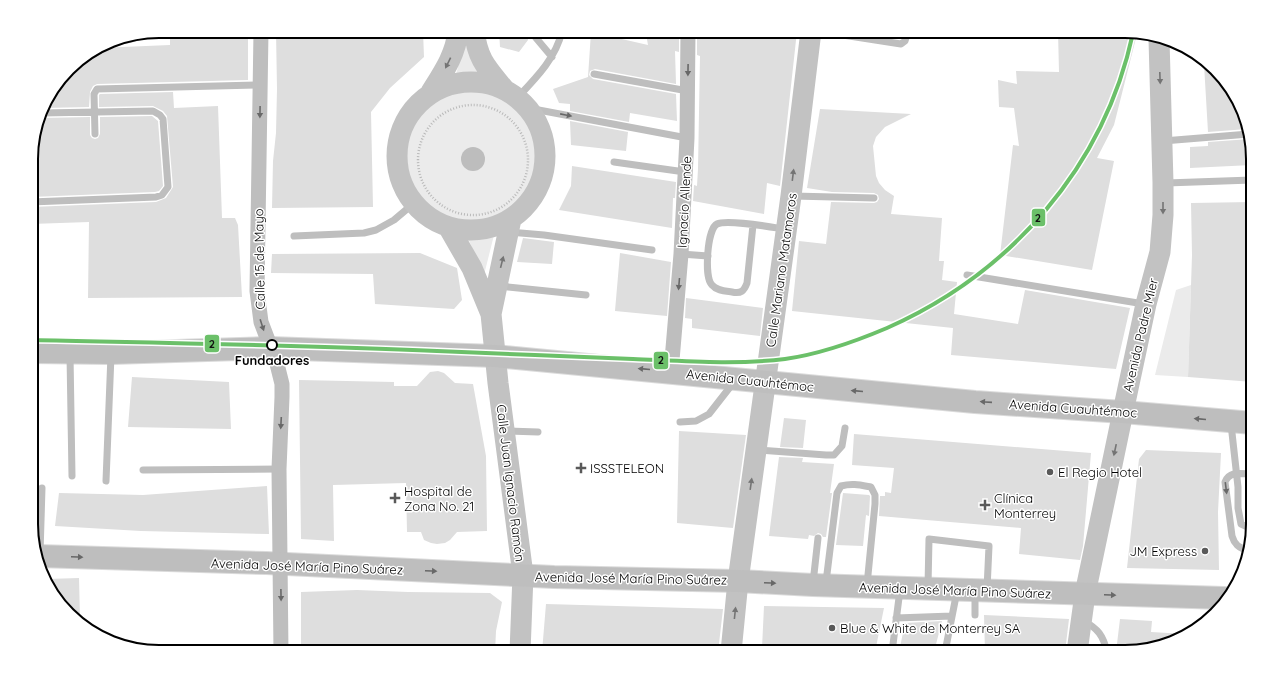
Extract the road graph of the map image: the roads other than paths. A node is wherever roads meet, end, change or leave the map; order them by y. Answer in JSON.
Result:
{"nodes":[{"id":1,"x":261,"y":38,"type":"edge"},
{"id":2,"x":457,"y":38,"type":"edge"},
{"id":3,"x":475,"y":38,"type":"edge"},
{"id":4,"x":536,"y":38,"type":"edge"},
{"id":5,"x":560,"y":38,"type":"edge"},
{"id":6,"x":688,"y":38,"type":"edge"},
{"id":7,"x":810,"y":38,"type":"edge"},
{"id":8,"x":874,"y":38,"type":"edge"},
{"id":9,"x":906,"y":38,"type":"edge"},
{"id":10,"x":1159,"y":43,"type":"edge"},
{"id":11,"x":552,"y":57,"type":"junction"},
{"id":12,"x":594,"y":74,"type":"dead end"},
{"id":13,"x":260,"y":85,"type":"junction"},
{"id":14,"x":688,"y":91,"type":"junction"},
{"id":15,"x":431,"y":92,"type":"junction"},
{"id":16,"x":517,"y":98,"type":"junction"},
{"id":17,"x":94,"y":111,"type":"junction"},
{"id":18,"x":48,"y":112,"type":"edge"},
{"id":19,"x":95,"y":134,"type":"dead end"},
{"id":20,"x":1244,"y":134,"type":"edge"},
{"id":21,"x":687,"y":138,"type":"junction"},
{"id":22,"x":1162,"y":141,"type":"junction"},
{"id":23,"x":614,"y":162,"type":"dead end"},
{"id":24,"x":686,"y":172,"type":"junction"},
{"id":25,"x":1246,"y":180,"type":"edge"},
{"id":26,"x":1163,"y":183,"type":"junction"},
{"id":27,"x":791,"y":196,"type":"junction"},
{"id":28,"x":874,"y":198,"type":"dead end"},
{"id":29,"x":38,"y":202,"type":"edge"},
{"id":30,"x":413,"y":204,"type":"junction"},
{"id":31,"x":753,"y":225,"type":"junction"},
{"id":32,"x":510,"y":226,"type":"junction"},
{"id":33,"x":449,"y":228,"type":"junction"},
{"id":34,"x":786,"y":229,"type":"junction"},
{"id":35,"x":294,"y":236,"type":"dead end"},
{"id":36,"x":652,"y":250,"type":"dead end"},
{"id":37,"x":681,"y":254,"type":"junction"},
{"id":38,"x":708,"y":256,"type":"junction"},
{"id":39,"x":967,"y":275,"type":"dead end"},
{"id":40,"x":496,"y":286,"type":"junction"},
{"id":41,"x":586,"y":295,"type":"dead end"},
{"id":42,"x":1146,"y":304,"type":"junction"},
{"id":43,"x":491,"y":314,"type":"junction"},
{"id":44,"x":270,"y":348,"type":"junction"},
{"id":45,"x":38,"y":352,"type":"edge"},
{"id":46,"x":70,"y":353,"type":"junction"},
{"id":47,"x":111,"y":353,"type":"junction"},
{"id":48,"x":495,"y":356,"type":"junction"},
{"id":49,"x":671,"y":372,"type":"junction"},
{"id":50,"x":736,"y":379,"type":"junction"},
{"id":51,"x":766,"y":382,"type":"junction"},
{"id":52,"x":1123,"y":412,"type":"junction"},
{"id":53,"x":1231,"y":421,"type":"junction"},
{"id":54,"x":680,"y":422,"type":"dead end"},
{"id":55,"x":1246,"y":422,"type":"edge"},
{"id":56,"x":845,"y":428,"type":"dead end"},
{"id":57,"x":504,"y":431,"type":"junction"},
{"id":58,"x":538,"y":432,"type":"dead end"},
{"id":59,"x":756,"y":450,"type":"junction"},
{"id":60,"x":279,"y":469,"type":"junction"},
{"id":61,"x":143,"y":470,"type":"dead end"},
{"id":62,"x":1236,"y":473,"type":"junction"},
{"id":63,"x":1246,"y":474,"type":"edge"},
{"id":64,"x":72,"y":476,"type":"dead end"},
{"id":65,"x":106,"y":481,"type":"dead end"},
{"id":66,"x":42,"y":488,"type":"dead end"},
{"id":67,"x":1246,"y":526,"type":"edge"},
{"id":68,"x":818,"y":538,"type":"dead end"},
{"id":69,"x":40,"y":542,"type":"edge"},
{"id":70,"x":1244,"y":549,"type":"edge"},
{"id":71,"x":42,"y":556,"type":"edge"},
{"id":72,"x":280,"y":564,"type":"junction"},
{"id":73,"x":523,"y":575,"type":"junction"},
{"id":74,"x":738,"y":581,"type":"junction"},
{"id":75,"x":819,"y":585,"type":"junction"},
{"id":76,"x":867,"y":587,"type":"junction"},
{"id":77,"x":900,"y":588,"type":"junction"},
{"id":78,"x":928,"y":589,"type":"junction"},
{"id":79,"x":973,"y":591,"type":"junction"},
{"id":80,"x":1085,"y":594,"type":"junction"},
{"id":81,"x":1221,"y":598,"type":"edge"},
{"id":82,"x":975,"y":615,"type":"dead end"},
{"id":83,"x":952,"y":616,"type":"junction"},
{"id":84,"x":896,"y":618,"type":"junction"},
{"id":85,"x":1082,"y":620,"type":"junction"},
{"id":86,"x":281,"y":645,"type":"edge"},
{"id":87,"x":520,"y":645,"type":"edge"},
{"id":88,"x":732,"y":645,"type":"edge"},
{"id":89,"x":893,"y":645,"type":"edge"},
{"id":90,"x":946,"y":645,"type":"edge"},
{"id":91,"x":1078,"y":645,"type":"edge"},
{"id":92,"x":1105,"y":645,"type":"edge"}],
"edges":[{"from":1,"to":13,"type":"street","name":"Calle 15 de Mayo"},
{"from":2,"to":15,"type":"street","one_way":true},
{"from":3,"to":16,"type":"street"},
{"from":4,"to":11,"type":"lane"},
{"from":5,"to":11,"type":"lane"},
{"from":6,"to":14,"type":"street","name":"Ignacio Allende","one_way":true},
{"from":27,"to":7,"type":"street","name":"Calle Mariano Matamoros","one_way":true},
{"from":8,"to":9,"type":"lane"},
{"from":10,"to":22,"type":"street","name":"Avenida Padre Mier","one_way":true},
{"from":11,"to":16,"type":"lane"},
{"from":12,"to":14,"type":"lane"},
{"from":13,"to":17,"type":"lane"},
{"from":13,"to":44,"type":"street","name":"Calle 15 de Mayo","one_way":true},
{"from":14,"to":21,"type":"street","name":"Ignacio Allende"},
{"from":15,"to":16,"type":"street"},
{"from":15,"to":30,"type":"street"},
{"from":16,"to":21,"type":"lane","one_way":true},
{"from":16,"to":32,"type":"street"},
{"from":17,"to":18,"type":"lane"},
{"from":17,"to":19,"type":"lane"},
{"from":17,"to":29,"type":"lane"},
{"from":20,"to":22,"type":"lane"},
{"from":21,"to":24,"type":"street","name":"Ignacio Allende"},
{"from":22,"to":26,"type":"street","name":"Avenida Padre Mier"},
{"from":23,"to":24,"type":"lane"},
{"from":24,"to":37,"type":"street","name":"Ignacio Allende"},
{"from":25,"to":26,"type":"lane"},
{"from":26,"to":42,"type":"street","name":"Avenida Padre Mier","one_way":true},
{"from":27,"to":28,"type":"lane"},
{"from":27,"to":34,"type":"street","name":"Calle Mariano Matamoros"},
{"from":30,"to":33,"type":"street"},
{"from":30,"to":35,"type":"lane"},
{"from":31,"to":34,"type":"lane"},
{"from":31,"to":38,"type":"lane"},
{"from":31,"to":38,"type":"lane"},
{"from":32,"to":33,"type":"street"},
{"from":32,"to":36,"type":"lane"},
{"from":40,"to":32,"type":"street","name":"Calle Juan Ignacio Ramón","one_way":true},
{"from":33,"to":43,"type":"street","name":"Calle Juan Ignacio Ramón"},
{"from":34,"to":51,"type":"street","name":"Calle Mariano Matamoros"},
{"from":37,"to":38,"type":"lane"},
{"from":37,"to":49,"type":"street","name":"Ignacio Allende","one_way":true},
{"from":39,"to":42,"type":"lane"},
{"from":40,"to":41,"type":"lane"},
{"from":40,"to":43,"type":"street","name":"Calle Juan Ignacio Ramón"},
{"from":42,"to":52,"type":"street","name":"Avenida Padre Mier"},
{"from":43,"to":48,"type":"street","name":"Calle Juan Ignacio Ramón"},
{"from":44,"to":47,"type":"highway","name":"Avenida Cuauhtémoc"},
{"from":44,"to":48,"type":"highway","name":"Avenida Cuauhtémoc"},
{"from":44,"to":60,"type":"street","name":"Calle 15 de Mayo","one_way":true},
{"from":45,"to":46,"type":"highway","name":"Avenida Cuauhtémoc"},
{"from":46,"to":47,"type":"highway","name":"Avenida Cuauhtémoc"},
{"from":46,"to":64,"type":"lane"},
{"from":47,"to":65,"type":"lane"},
{"from":49,"to":48,"type":"highway","name":"Avenida Cuauhtémoc","one_way":true},
{"from":48,"to":57,"type":"street","name":"Calle Juan Ignacio Ramón"},
{"from":49,"to":50,"type":"highway","name":"Avenida Cuauhtémoc"},
{"from":50,"to":51,"type":"highway","name":"Avenida Cuauhtémoc"},
{"from":50,"to":54,"type":"lane"},
{"from":52,"to":51,"type":"highway","name":"Avenida Cuauhtémoc","one_way":true},
{"from":51,"to":59,"type":"street","name":"Calle Mariano Matamoros"},
{"from":53,"to":52,"type":"highway","name":"Avenida Cuauhtémoc","one_way":true},
{"from":52,"to":80,"type":"street","name":"Avenida Padre Mier","one_way":true},
{"from":53,"to":55,"type":"highway","name":"Avenida Cuauhtémoc"},
{"from":53,"to":62,"type":"lane"},
{"from":56,"to":59,"type":"lane"},
{"from":57,"to":58,"type":"lane"},
{"from":57,"to":73,"type":"street","name":"Calle Juan Ignacio Ramón"},
{"from":74,"to":59,"type":"street","name":"Calle Mariano Matamoros","one_way":true},
{"from":60,"to":61,"type":"lane"},
{"from":60,"to":72,"type":"street","name":"Calle 15 de Mayo"},
{"from":62,"to":63,"type":"lane"},
{"from":62,"to":67,"type":"lane"},
{"from":62,"to":70,"type":"lane","one_way":true},
{"from":66,"to":69,"type":"lane"},
{"from":68,"to":75,"type":"lane"},
{"from":71,"to":72,"type":"highway","name":"Avenida José María Pino Suárez","one_way":true},
{"from":72,"to":73,"type":"highway","name":"Avenida José María Pino Suárez","one_way":true},
{"from":72,"to":86,"type":"street","name":"Calle 15 de Mayo","one_way":true},
{"from":73,"to":74,"type":"highway","name":"Avenida José María Pino Suárez"},
{"from":73,"to":87,"type":"street","name":"Calle Juan Ignacio Ramón"},
{"from":74,"to":75,"type":"highway","name":"Avenida José María Pino Suárez","one_way":true},
{"from":88,"to":74,"type":"street","name":"Calle Mariano Matamoros","one_way":true},
{"from":75,"to":76,"type":"highway","name":"Avenida José María Pino Suárez"},
{"from":75,"to":76,"type":"lane"},
{"from":76,"to":77,"type":"highway","name":"Avenida José María Pino Suárez"},
{"from":77,"to":78,"type":"highway","name":"Avenida José María Pino Suárez"},
{"from":77,"to":84,"type":"lane"},
{"from":78,"to":79,"type":"highway","name":"Avenida José María Pino Suárez"},
{"from":78,"to":79,"type":"lane"},
{"from":79,"to":80,"type":"highway","name":"Avenida José María Pino Suárez"},
{"from":79,"to":82,"type":"lane"},
{"from":79,"to":83,"type":"lane"},
{"from":80,"to":81,"type":"highway","name":"Avenida José María Pino Suárez","one_way":true},
{"from":80,"to":85,"type":"street","name":"Avenida Padre Mier"},
{"from":83,"to":84,"type":"lane"},
{"from":83,"to":90,"type":"lane"},
{"from":84,"to":89,"type":"lane"},
{"from":85,"to":91,"type":"street","name":"Avenida Padre Mier"},
{"from":85,"to":92,"type":"lane"}]}
